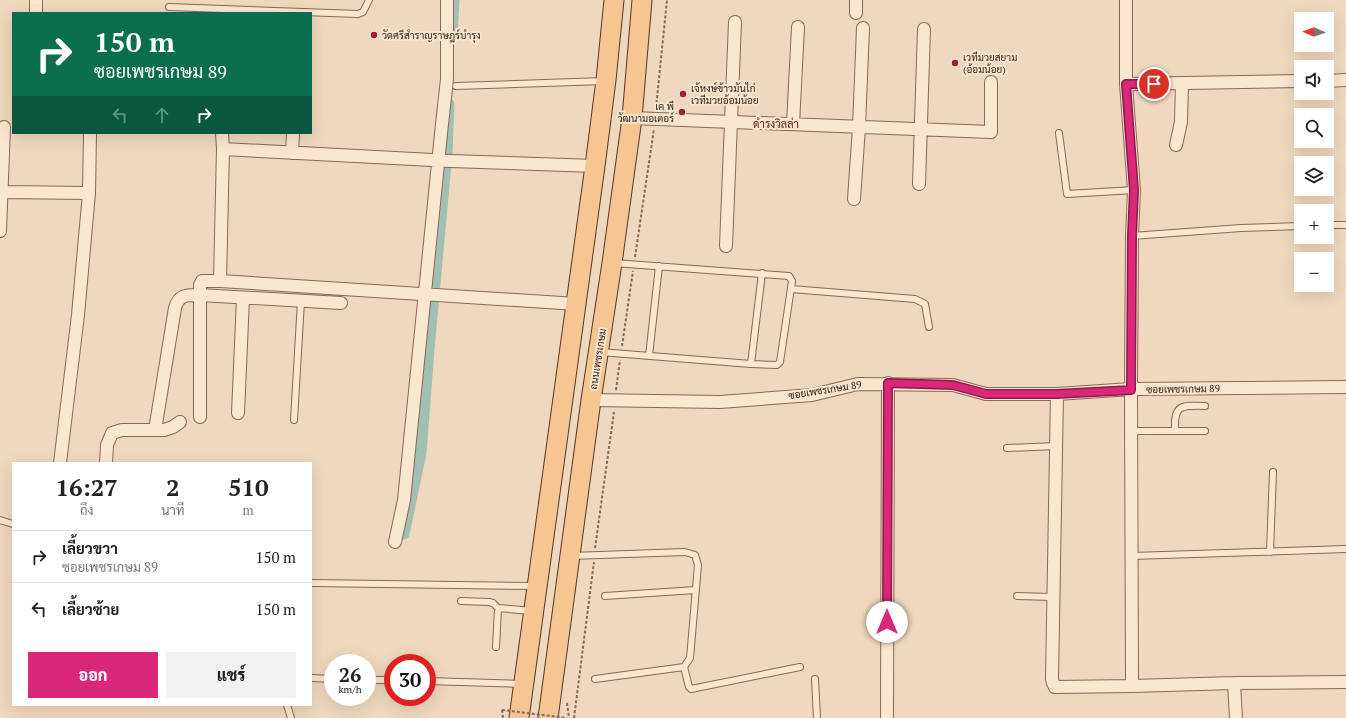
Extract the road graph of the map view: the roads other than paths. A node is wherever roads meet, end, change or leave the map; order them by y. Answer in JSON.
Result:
{"nodes":[{"id":1,"x":36,"y":0,"type":"edge"},
{"id":2,"x":369,"y":0,"type":"edge"},
{"id":3,"x":447,"y":0,"type":"edge"},
{"id":4,"x":614,"y":0,"type":"edge"},
{"id":5,"x":642,"y":0,"type":"edge"},
{"id":6,"x":856,"y":0,"type":"edge"},
{"id":7,"x":1126,"y":0,"type":"edge"},
{"id":8,"x":169,"y":7,"type":"dead end"},
{"id":9,"x":36,"y":12,"type":"edge"},
{"id":10,"x":304,"y":12,"type":"edge"},
{"id":11,"x":312,"y":12,"type":"edge"},
{"id":12,"x":856,"y":13,"type":"dead end"},
{"id":13,"x":735,"y":22,"type":"dead end"},
{"id":14,"x":798,"y":27,"type":"dead end"},
{"id":15,"x":862,"y":28,"type":"dead end"},
{"id":16,"x":924,"y":29,"type":"dead end"},
{"id":17,"x":610,"y":42,"type":"junction"},
{"id":18,"x":639,"y":42,"type":"junction"},
{"id":19,"x":606,"y":80,"type":"junction"},
{"id":20,"x":1346,"y":80,"type":"edge"},
{"id":21,"x":1294,"y":81,"type":"edge"},
{"id":22,"x":1334,"y":81,"type":"edge"},
{"id":23,"x":991,"y":82,"type":"dead end"},
{"id":24,"x":1182,"y":83,"type":"junction"},
{"id":25,"x":1126,"y":84,"type":"junction"},
{"id":26,"x":456,"y":86,"type":"dead end"},
{"id":27,"x":632,"y":118,"type":"junction"},
{"id":28,"x":731,"y":122,"type":"junction"},
{"id":29,"x":793,"y":124,"type":"junction"},
{"id":30,"x":4,"y":127,"type":"dead end"},
{"id":31,"x":859,"y":127,"type":"junction"},
{"id":32,"x":922,"y":129,"type":"junction"},
{"id":33,"x":1059,"y":133,"type":"dead end"},
{"id":34,"x":90,"y":134,"type":"edge"},
{"id":35,"x":222,"y":134,"type":"edge"},
{"id":36,"x":293,"y":134,"type":"edge"},
{"id":37,"x":1176,"y":144,"type":"dead end"},
{"id":38,"x":223,"y":149,"type":"junction"},
{"id":39,"x":292,"y":153,"type":"junction"},
{"id":40,"x":443,"y":160,"type":"junction"},
{"id":41,"x":595,"y":166,"type":"junction"},
{"id":42,"x":919,"y":184,"type":"dead end"},
{"id":43,"x":1134,"y":190,"type":"junction"},
{"id":44,"x":2,"y":192,"type":"junction"},
{"id":45,"x":89,"y":192,"type":"junction"},
{"id":46,"x":854,"y":199,"type":"dead end"},
{"id":47,"x":0,"y":217,"type":"edge"},
{"id":48,"x":1334,"y":225,"type":"edge"},
{"id":49,"x":1346,"y":225,"type":"edge"},
{"id":50,"x":1294,"y":226,"type":"edge"},
{"id":51,"x":0,"y":231,"type":"edge"},
{"id":52,"x":1132,"y":236,"type":"junction"},
{"id":53,"x":726,"y":246,"type":"dead end"},
{"id":54,"x":612,"y":262,"type":"junction"},
{"id":55,"x":659,"y":266,"type":"junction"},
{"id":56,"x":762,"y":273,"type":"junction"},
{"id":57,"x":220,"y":281,"type":"junction"},
{"id":58,"x":791,"y":289,"type":"junction"},
{"id":59,"x":200,"y":295,"type":"junction"},
{"id":60,"x":430,"y":295,"type":"junction"},
{"id":61,"x":243,"y":298,"type":"junction"},
{"id":62,"x":300,"y":301,"type":"junction"},
{"id":63,"x":342,"y":303,"type":"dead end"},
{"id":64,"x":577,"y":304,"type":"junction"},
{"id":65,"x":928,"y":327,"type":"dead end"},
{"id":66,"x":599,"y":352,"type":"junction"},
{"id":67,"x":649,"y":356,"type":"junction"},
{"id":68,"x":751,"y":364,"type":"junction"},
{"id":69,"x":888,"y":383,"type":"junction"},
{"id":70,"x":1346,"y":387,"type":"edge"},
{"id":71,"x":1131,"y":390,"type":"junction"},
{"id":72,"x":1057,"y":394,"type":"junction"},
{"id":73,"x":592,"y":400,"type":"junction"},
{"id":74,"x":1205,"y":406,"type":"dead end"},
{"id":75,"x":238,"y":413,"type":"dead end"},
{"id":76,"x":200,"y":417,"type":"dead end"},
{"id":77,"x":294,"y":420,"type":"dead end"},
{"id":78,"x":180,"y":422,"type":"dead end"},
{"id":79,"x":155,"y":430,"type":"junction"},
{"id":80,"x":1205,"y":431,"type":"dead end"},
{"id":81,"x":1131,"y":432,"type":"junction"},
{"id":82,"x":1175,"y":432,"type":"junction"},
{"id":83,"x":1056,"y":446,"type":"junction"},
{"id":84,"x":1007,"y":448,"type":"dead end"},
{"id":85,"x":60,"y":462,"type":"edge"},
{"id":86,"x":106,"y":462,"type":"edge"},
{"id":87,"x":1273,"y":472,"type":"dead end"},
{"id":88,"x":0,"y":520,"type":"edge"},
{"id":89,"x":12,"y":524,"type":"edge"},
{"id":90,"x":395,"y":542,"type":"dead end"},
{"id":91,"x":1346,"y":549,"type":"edge"},
{"id":92,"x":1270,"y":552,"type":"junction"},
{"id":93,"x":570,"y":556,"type":"junction"},
{"id":94,"x":1132,"y":556,"type":"junction"},
{"id":95,"x":312,"y":583,"type":"edge"},
{"id":96,"x":538,"y":586,"type":"junction"},
{"id":97,"x":696,"y":590,"type":"junction"},
{"id":98,"x":604,"y":596,"type":"dead end"},
{"id":99,"x":1017,"y":596,"type":"dead end"},
{"id":100,"x":1054,"y":597,"type":"junction"},
{"id":101,"x":461,"y":600,"type":"dead end"},
{"id":102,"x":498,"y":608,"type":"junction"},
{"id":103,"x":534,"y":611,"type":"junction"},
{"id":104,"x":496,"y":647,"type":"dead end"},
{"id":105,"x":684,"y":667,"type":"junction"},
{"id":106,"x":800,"y":667,"type":"dead end"},
{"id":107,"x":312,"y":678,"type":"edge"},
{"id":108,"x":324,"y":679,"type":"edge"},
{"id":109,"x":595,"y":679,"type":"dead end"},
{"id":110,"x":815,"y":679,"type":"dead end"},
{"id":111,"x":436,"y":681,"type":"edge"},
{"id":112,"x":1346,"y":682,"type":"edge"},
{"id":113,"x":1234,"y":683,"type":"junction"},
{"id":114,"x":524,"y":684,"type":"junction"},
{"id":115,"x":1132,"y":686,"type":"junction"},
{"id":116,"x":287,"y":706,"type":"edge"},
{"id":117,"x":291,"y":718,"type":"edge"},
{"id":118,"x":519,"y":718,"type":"edge"},
{"id":119,"x":548,"y":718,"type":"edge"},
{"id":120,"x":817,"y":718,"type":"edge"},
{"id":121,"x":887,"y":718,"type":"edge"},
{"id":122,"x":1236,"y":718,"type":"edge"}],
"edges":[{"from":1,"to":9,"type":"street"},
{"from":2,"to":11,"type":"lane"},
{"from":3,"to":40,"type":"street"},
{"from":4,"to":17,"type":"main road"},
{"from":5,"to":18,"type":"main road","name":"ถนนเพชรเกษม"},
{"from":6,"to":12,"type":"street"},
{"from":7,"to":25,"type":"street"},
{"from":8,"to":10,"type":"lane"},
{"from":13,"to":28,"type":"street"},
{"from":14,"to":29,"type":"street"},
{"from":15,"to":31,"type":"street"},
{"from":16,"to":32,"type":"street"},
{"from":17,"to":18,"type":"main road"},
{"from":17,"to":19,"type":"main road"},
{"from":18,"to":27,"type":"main road","name":"ถนนเพชรเกษม"},
{"from":19,"to":26,"type":"lane"},
{"from":19,"to":41,"type":"main road"},
{"from":20,"to":22,"type":"street"},
{"from":21,"to":24,"type":"street"},
{"from":23,"to":32,"type":"street"},
{"from":24,"to":25,"type":"street"},
{"from":24,"to":37,"type":"street"},
{"from":25,"to":43,"type":"street"},
{"from":27,"to":28,"type":"street"},
{"from":27,"to":54,"type":"main road","name":"ถนนเพชรเกษม"},
{"from":28,"to":29,"type":"street"},
{"from":28,"to":53,"type":"street"},
{"from":29,"to":31,"type":"street"},
{"from":30,"to":44,"type":"street"},
{"from":31,"to":32,"type":"street"},
{"from":31,"to":46,"type":"street"},
{"from":32,"to":42,"type":"street"},
{"from":33,"to":43,"type":"lane"},
{"from":34,"to":45,"type":"street"},
{"from":35,"to":38,"type":"street"},
{"from":36,"to":39,"type":"street"},
{"from":38,"to":39,"type":"street"},
{"from":38,"to":57,"type":"street"},
{"from":39,"to":40,"type":"street"},
{"from":40,"to":41,"type":"street"},
{"from":40,"to":60,"type":"street"},
{"from":41,"to":64,"type":"main road"},
{"from":43,"to":52,"type":"street"},
{"from":44,"to":45,"type":"street"},
{"from":44,"to":47,"type":"street"},
{"from":45,"to":85,"type":"street"},
{"from":47,"to":51,"type":"street"},
{"from":48,"to":49,"type":"lane"},
{"from":50,"to":52,"type":"lane"},
{"from":52,"to":71,"type":"street"},
{"from":54,"to":55,"type":"lane"},
{"from":54,"to":66,"type":"main road","name":"ถนนเพชรเกษม"},
{"from":55,"to":56,"type":"lane"},
{"from":55,"to":67,"type":"lane"},
{"from":56,"to":58,"type":"lane"},
{"from":56,"to":68,"type":"lane"},
{"from":57,"to":59,"type":"street"},
{"from":57,"to":60,"type":"street"},
{"from":58,"to":65,"type":"lane"},
{"from":58,"to":68,"type":"lane"},
{"from":59,"to":61,"type":"street"},
{"from":59,"to":76,"type":"street"},
{"from":59,"to":79,"type":"street"},
{"from":60,"to":64,"type":"street"},
{"from":60,"to":90,"type":"street"},
{"from":61,"to":62,"type":"street"},
{"from":61,"to":75,"type":"street"},
{"from":62,"to":63,"type":"street"},
{"from":62,"to":77,"type":"lane"},
{"from":64,"to":96,"type":"main road"},
{"from":66,"to":67,"type":"lane"},
{"from":66,"to":73,"type":"main road","name":"ถนนเพชรเกษม"},
{"from":67,"to":68,"type":"lane"},
{"from":69,"to":72,"type":"street","name":"ซอยเพชรเกษม 89"},
{"from":69,"to":73,"type":"street","name":"ซอยเพชรเกษม 89"},
{"from":69,"to":121,"type":"street"},
{"from":70,"to":71,"type":"street","name":"ซอยเพชรเกษม 89"},
{"from":71,"to":72,"type":"street","name":"ซอยเพชรเกษม 89"},
{"from":71,"to":81,"type":"street"},
{"from":72,"to":83,"type":"street"},
{"from":73,"to":93,"type":"main road","name":"ถนนเพชรเกษม"},
{"from":74,"to":82,"type":"lane"},
{"from":78,"to":79,"type":"street"},
{"from":79,"to":86,"type":"street"},
{"from":80,"to":82,"type":"lane"},
{"from":81,"to":82,"type":"lane"},
{"from":81,"to":94,"type":"street"},
{"from":83,"to":84,"type":"lane"},
{"from":83,"to":100,"type":"street"},
{"from":87,"to":92,"type":"lane"},
{"from":88,"to":89,"type":"lane"},
{"from":91,"to":92,"type":"lane"},
{"from":92,"to":94,"type":"lane"},
{"from":93,"to":97,"type":"lane"},
{"from":93,"to":119,"type":"main road","name":"ถนนเพชรเกษม"},
{"from":94,"to":115,"type":"street"},
{"from":95,"to":96,"type":"lane"},
{"from":96,"to":103,"type":"main road"},
{"from":97,"to":98,"type":"lane"},
{"from":97,"to":105,"type":"lane"},
{"from":99,"to":100,"type":"lane"},
{"from":100,"to":115,"type":"street"},
{"from":101,"to":102,"type":"lane"},
{"from":102,"to":103,"type":"lane"},
{"from":102,"to":104,"type":"lane"},
{"from":103,"to":114,"type":"main road"},
{"from":105,"to":106,"type":"lane"},
{"from":105,"to":109,"type":"lane"},
{"from":107,"to":108,"type":"lane"},
{"from":110,"to":120,"type":"lane"},
{"from":111,"to":114,"type":"lane"},
{"from":112,"to":113,"type":"street"},
{"from":113,"to":115,"type":"street"},
{"from":113,"to":122,"type":"street"},
{"from":114,"to":118,"type":"main road"},
{"from":116,"to":117,"type":"lane"}]}
